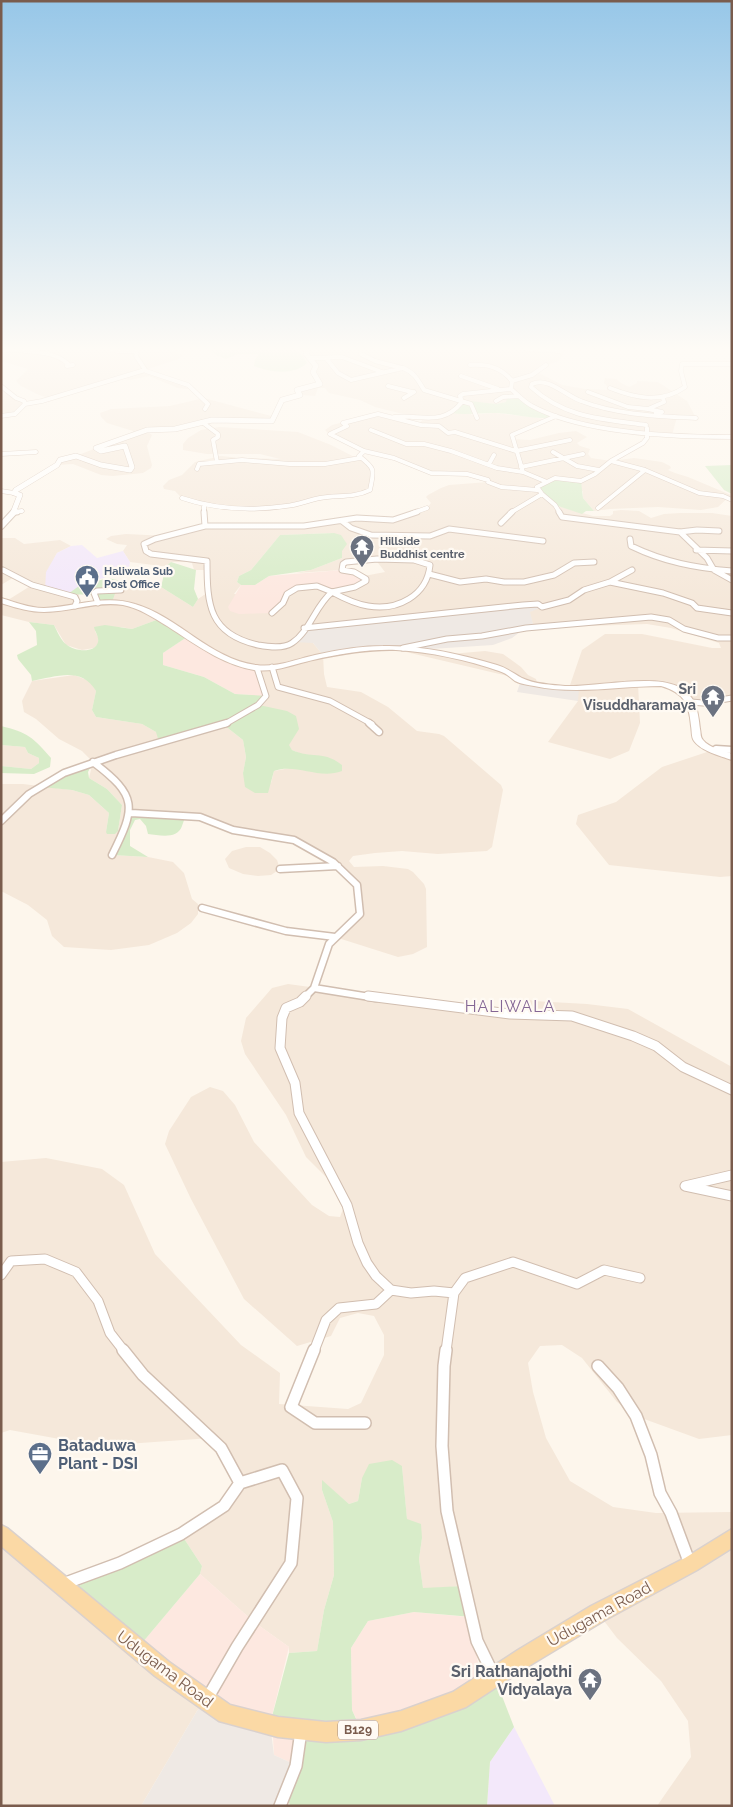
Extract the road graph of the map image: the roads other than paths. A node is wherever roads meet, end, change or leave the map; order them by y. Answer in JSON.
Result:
{"nodes":[{"id":1,"x":138,"y":433,"type":"edge"},
{"id":2,"x":217,"y":433,"type":"edge"},
{"id":3,"x":331,"y":433,"type":"edge"},
{"id":4,"x":379,"y":433,"type":"edge"},
{"id":5,"x":459,"y":433,"type":"edge"},
{"id":6,"x":516,"y":433,"type":"edge"},
{"id":7,"x":648,"y":433,"type":"edge"},
{"id":8,"x":659,"y":433,"type":"edge"},
{"id":9,"x":732,"y":437,"type":"edge"},
{"id":10,"x":570,"y":440,"type":"dead end"},
{"id":11,"x":364,"y":451,"type":"junction"},
{"id":12,"x":516,"y":451,"type":"junction"},
{"id":13,"x":36,"y":452,"type":"dead end"},
{"id":14,"x":553,"y":452,"type":"dead end"},
{"id":15,"x":1,"y":454,"type":"edge"},
{"id":16,"x":494,"y":454,"type":"dead end"},
{"id":17,"x":583,"y":454,"type":"dead end"},
{"id":18,"x":360,"y":458,"type":"junction"},
{"id":19,"x":564,"y":459,"type":"junction"},
{"id":20,"x":611,"y":461,"type":"junction"},
{"id":21,"x":216,"y":462,"type":"junction"},
{"id":22,"x":489,"y":464,"type":"junction"},
{"id":23,"x":197,"y":469,"type":"dead end"},
{"id":24,"x":522,"y":470,"type":"junction"},
{"id":25,"x":600,"y":470,"type":"junction"},
{"id":26,"x":645,"y":470,"type":"junction"},
{"id":27,"x":546,"y":482,"type":"junction"},
{"id":28,"x":537,"y":490,"type":"junction"},
{"id":29,"x":1,"y":491,"type":"edge"},
{"id":30,"x":14,"y":493,"type":"junction"},
{"id":31,"x":542,"y":494,"type":"junction"},
{"id":32,"x":182,"y":498,"type":"dead end"},
{"id":33,"x":732,"y":500,"type":"edge"},
{"id":34,"x":204,"y":505,"type":"junction"},
{"id":35,"x":427,"y":508,"type":"dead end"},
{"id":36,"x":598,"y":508,"type":"dead end"},
{"id":37,"x":22,"y":511,"type":"dead end"},
{"id":38,"x":14,"y":512,"type":"junction"},
{"id":39,"x":342,"y":521,"type":"junction"},
{"id":40,"x":501,"y":523,"type":"dead end"},
{"id":41,"x":1,"y":526,"type":"edge"},
{"id":42,"x":205,"y":526,"type":"junction"},
{"id":43,"x":720,"y":531,"type":"dead end"},
{"id":44,"x":680,"y":532,"type":"junction"},
{"id":45,"x":630,"y":539,"type":"dead end"},
{"id":46,"x":542,"y":541,"type":"dead end"},
{"id":47,"x":696,"y":550,"type":"junction"},
{"id":48,"x":732,"y":551,"type":"edge"},
{"id":49,"x":594,"y":562,"type":"dead end"},
{"id":50,"x":3,"y":570,"type":"dead end"},
{"id":51,"x":632,"y":570,"type":"dead end"},
{"id":52,"x":714,"y":570,"type":"junction"},
{"id":53,"x":732,"y":571,"type":"edge"},
{"id":54,"x":429,"y":574,"type":"junction"},
{"id":55,"x":732,"y":580,"type":"edge"},
{"id":56,"x":610,"y":582,"type":"junction"},
{"id":57,"x":121,"y":590,"type":"dead end"},
{"id":58,"x":332,"y":592,"type":"junction"},
{"id":59,"x":1,"y":600,"type":"edge"},
{"id":60,"x":98,"y":603,"type":"junction"},
{"id":61,"x":75,"y":606,"type":"junction"},
{"id":62,"x":732,"y":612,"type":"edge"},
{"id":63,"x":272,"y":614,"type":"dead end"},
{"id":64,"x":304,"y":628,"type":"junction"},
{"id":65,"x":732,"y":638,"type":"edge"},
{"id":66,"x":403,"y":648,"type":"junction"},
{"id":67,"x":272,"y":667,"type":"junction"},
{"id":68,"x":257,"y":668,"type":"junction"},
{"id":69,"x":732,"y":698,"type":"edge"},
{"id":70,"x":691,"y":702,"type":"junction"},
{"id":71,"x":379,"y":732,"type":"dead end"},
{"id":72,"x":716,"y":749,"type":"junction"},
{"id":73,"x":732,"y":750,"type":"edge"},
{"id":74,"x":732,"y":757,"type":"edge"},
{"id":75,"x":93,"y":762,"type":"junction"},
{"id":76,"x":131,"y":813,"type":"junction"},
{"id":77,"x":1,"y":820,"type":"edge"},
{"id":78,"x":112,"y":855,"type":"dead end"},
{"id":79,"x":338,"y":866,"type":"junction"},
{"id":80,"x":280,"y":869,"type":"dead end"},
{"id":81,"x":202,"y":908,"type":"dead end"},
{"id":82,"x":335,"y":937,"type":"junction"},
{"id":83,"x":314,"y":988,"type":"junction"},
{"id":84,"x":732,"y":1090,"type":"edge"},
{"id":85,"x":732,"y":1175,"type":"edge"},
{"id":86,"x":732,"y":1196,"type":"edge"},
{"id":87,"x":1,"y":1275,"type":"edge"},
{"id":88,"x":640,"y":1278,"type":"dead end"},
{"id":89,"x":391,"y":1290,"type":"junction"},
{"id":90,"x":454,"y":1294,"type":"junction"},
{"id":91,"x":598,"y":1366,"type":"dead end"},
{"id":92,"x":365,"y":1423,"type":"dead end"},
{"id":93,"x":240,"y":1483,"type":"junction"},
{"id":94,"x":1,"y":1534,"type":"edge"},
{"id":95,"x":732,"y":1538,"type":"edge"},
{"id":96,"x":690,"y":1564,"type":"junction"},
{"id":97,"x":61,"y":1585,"type":"junction"},
{"id":98,"x":495,"y":1678,"type":"junction"},
{"id":99,"x":206,"y":1701,"type":"junction"},
{"id":100,"x":301,"y":1730,"type":"junction"},
{"id":101,"x":280,"y":1806,"type":"edge"}],
"edges":[{"from":1,"to":30,"type":"street"},
{"from":2,"to":21,"type":"street"},
{"from":3,"to":11,"type":"street"},
{"from":4,"to":22,"type":"street"},
{"from":5,"to":12,"type":"street"},
{"from":6,"to":12,"type":"street"},
{"from":7,"to":20,"type":"street"},
{"from":8,"to":9,"type":"street"},
{"from":10,"to":12,"type":"street"},
{"from":11,"to":18,"type":"street"},
{"from":11,"to":28,"type":"street"},
{"from":12,"to":24,"type":"street"},
{"from":13,"to":15,"type":"street"},
{"from":14,"to":19,"type":"street"},
{"from":16,"to":22,"type":"street"},
{"from":17,"to":19,"type":"street"},
{"from":18,"to":21,"type":"street"},
{"from":18,"to":34,"type":"street"},
{"from":19,"to":24,"type":"street"},
{"from":19,"to":25,"type":"street"},
{"from":20,"to":25,"type":"street"},
{"from":20,"to":26,"type":"street"},
{"from":21,"to":23,"type":"street"},
{"from":22,"to":24,"type":"street"},
{"from":24,"to":27,"type":"street"},
{"from":25,"to":27,"type":"street"},
{"from":26,"to":33,"type":"street"},
{"from":26,"to":36,"type":"street"},
{"from":27,"to":28,"type":"street"},
{"from":28,"to":31,"type":"street"},
{"from":29,"to":30,"type":"street"},
{"from":30,"to":38,"type":"street"},
{"from":31,"to":40,"type":"street"},
{"from":31,"to":44,"type":"street"},
{"from":32,"to":34,"type":"street"},
{"from":34,"to":42,"type":"street"},
{"from":35,"to":39,"type":"street"},
{"from":37,"to":38,"type":"street"},
{"from":38,"to":41,"type":"street"},
{"from":39,"to":42,"type":"street"},
{"from":39,"to":46,"type":"street"},
{"from":42,"to":64,"type":"street"},
{"from":43,"to":44,"type":"street"},
{"from":44,"to":47,"type":"street"},
{"from":45,"to":52,"type":"street"},
{"from":47,"to":48,"type":"street"},
{"from":47,"to":52,"type":"street"},
{"from":49,"to":54,"type":"street"},
{"from":50,"to":61,"type":"street"},
{"from":51,"to":56,"type":"street"},
{"from":52,"to":53,"type":"street"},
{"from":52,"to":55,"type":"street"},
{"from":54,"to":58,"type":"street"},
{"from":54,"to":58,"type":"street"},
{"from":56,"to":62,"type":"street"},
{"from":56,"to":64,"type":"street"},
{"from":57,"to":60,"type":"street"},
{"from":58,"to":63,"type":"street"},
{"from":58,"to":64,"type":"street"},
{"from":59,"to":61,"type":"main road"},
{"from":60,"to":61,"type":"main road"},
{"from":60,"to":68,"type":"main road"},
{"from":65,"to":66,"type":"street"},
{"from":66,"to":67,"type":"main road"},
{"from":66,"to":70,"type":"main road"},
{"from":67,"to":68,"type":"main road"},
{"from":67,"to":71,"type":"street"},
{"from":68,"to":75,"type":"street"},
{"from":69,"to":70,"type":"street"},
{"from":70,"to":72,"type":"main road"},
{"from":72,"to":73,"type":"street"},
{"from":72,"to":74,"type":"main road"},
{"from":75,"to":76,"type":"street"},
{"from":75,"to":77,"type":"street"},
{"from":76,"to":78,"type":"street"},
{"from":76,"to":79,"type":"street"},
{"from":79,"to":80,"type":"street"},
{"from":79,"to":82,"type":"street"},
{"from":81,"to":82,"type":"street"},
{"from":82,"to":83,"type":"street"},
{"from":83,"to":84,"type":"street"},
{"from":83,"to":89,"type":"street"},
{"from":85,"to":86,"type":"street"},
{"from":87,"to":93,"type":"street"},
{"from":88,"to":90,"type":"street"},
{"from":89,"to":90,"type":"street"},
{"from":89,"to":92,"type":"street"},
{"from":90,"to":98,"type":"street"},
{"from":91,"to":96,"type":"street"},
{"from":93,"to":97,"type":"street"},
{"from":93,"to":99,"type":"street"},
{"from":94,"to":97,"type":"main road","name":"Udugama Road","number":"B129"},
{"from":95,"to":96,"type":"main road","name":"Udugama Road","number":"B129"},
{"from":96,"to":98,"type":"main road","name":"Udugama Road","number":"B129"},
{"from":97,"to":99,"type":"main road","name":"Udugama Road","number":"B129"},
{"from":98,"to":100,"type":"main road","name":"Udugama Road","number":"B129"},
{"from":99,"to":100,"type":"main road","name":"Udugama Road","number":"B129"},
{"from":100,"to":101,"type":"street"}]}
